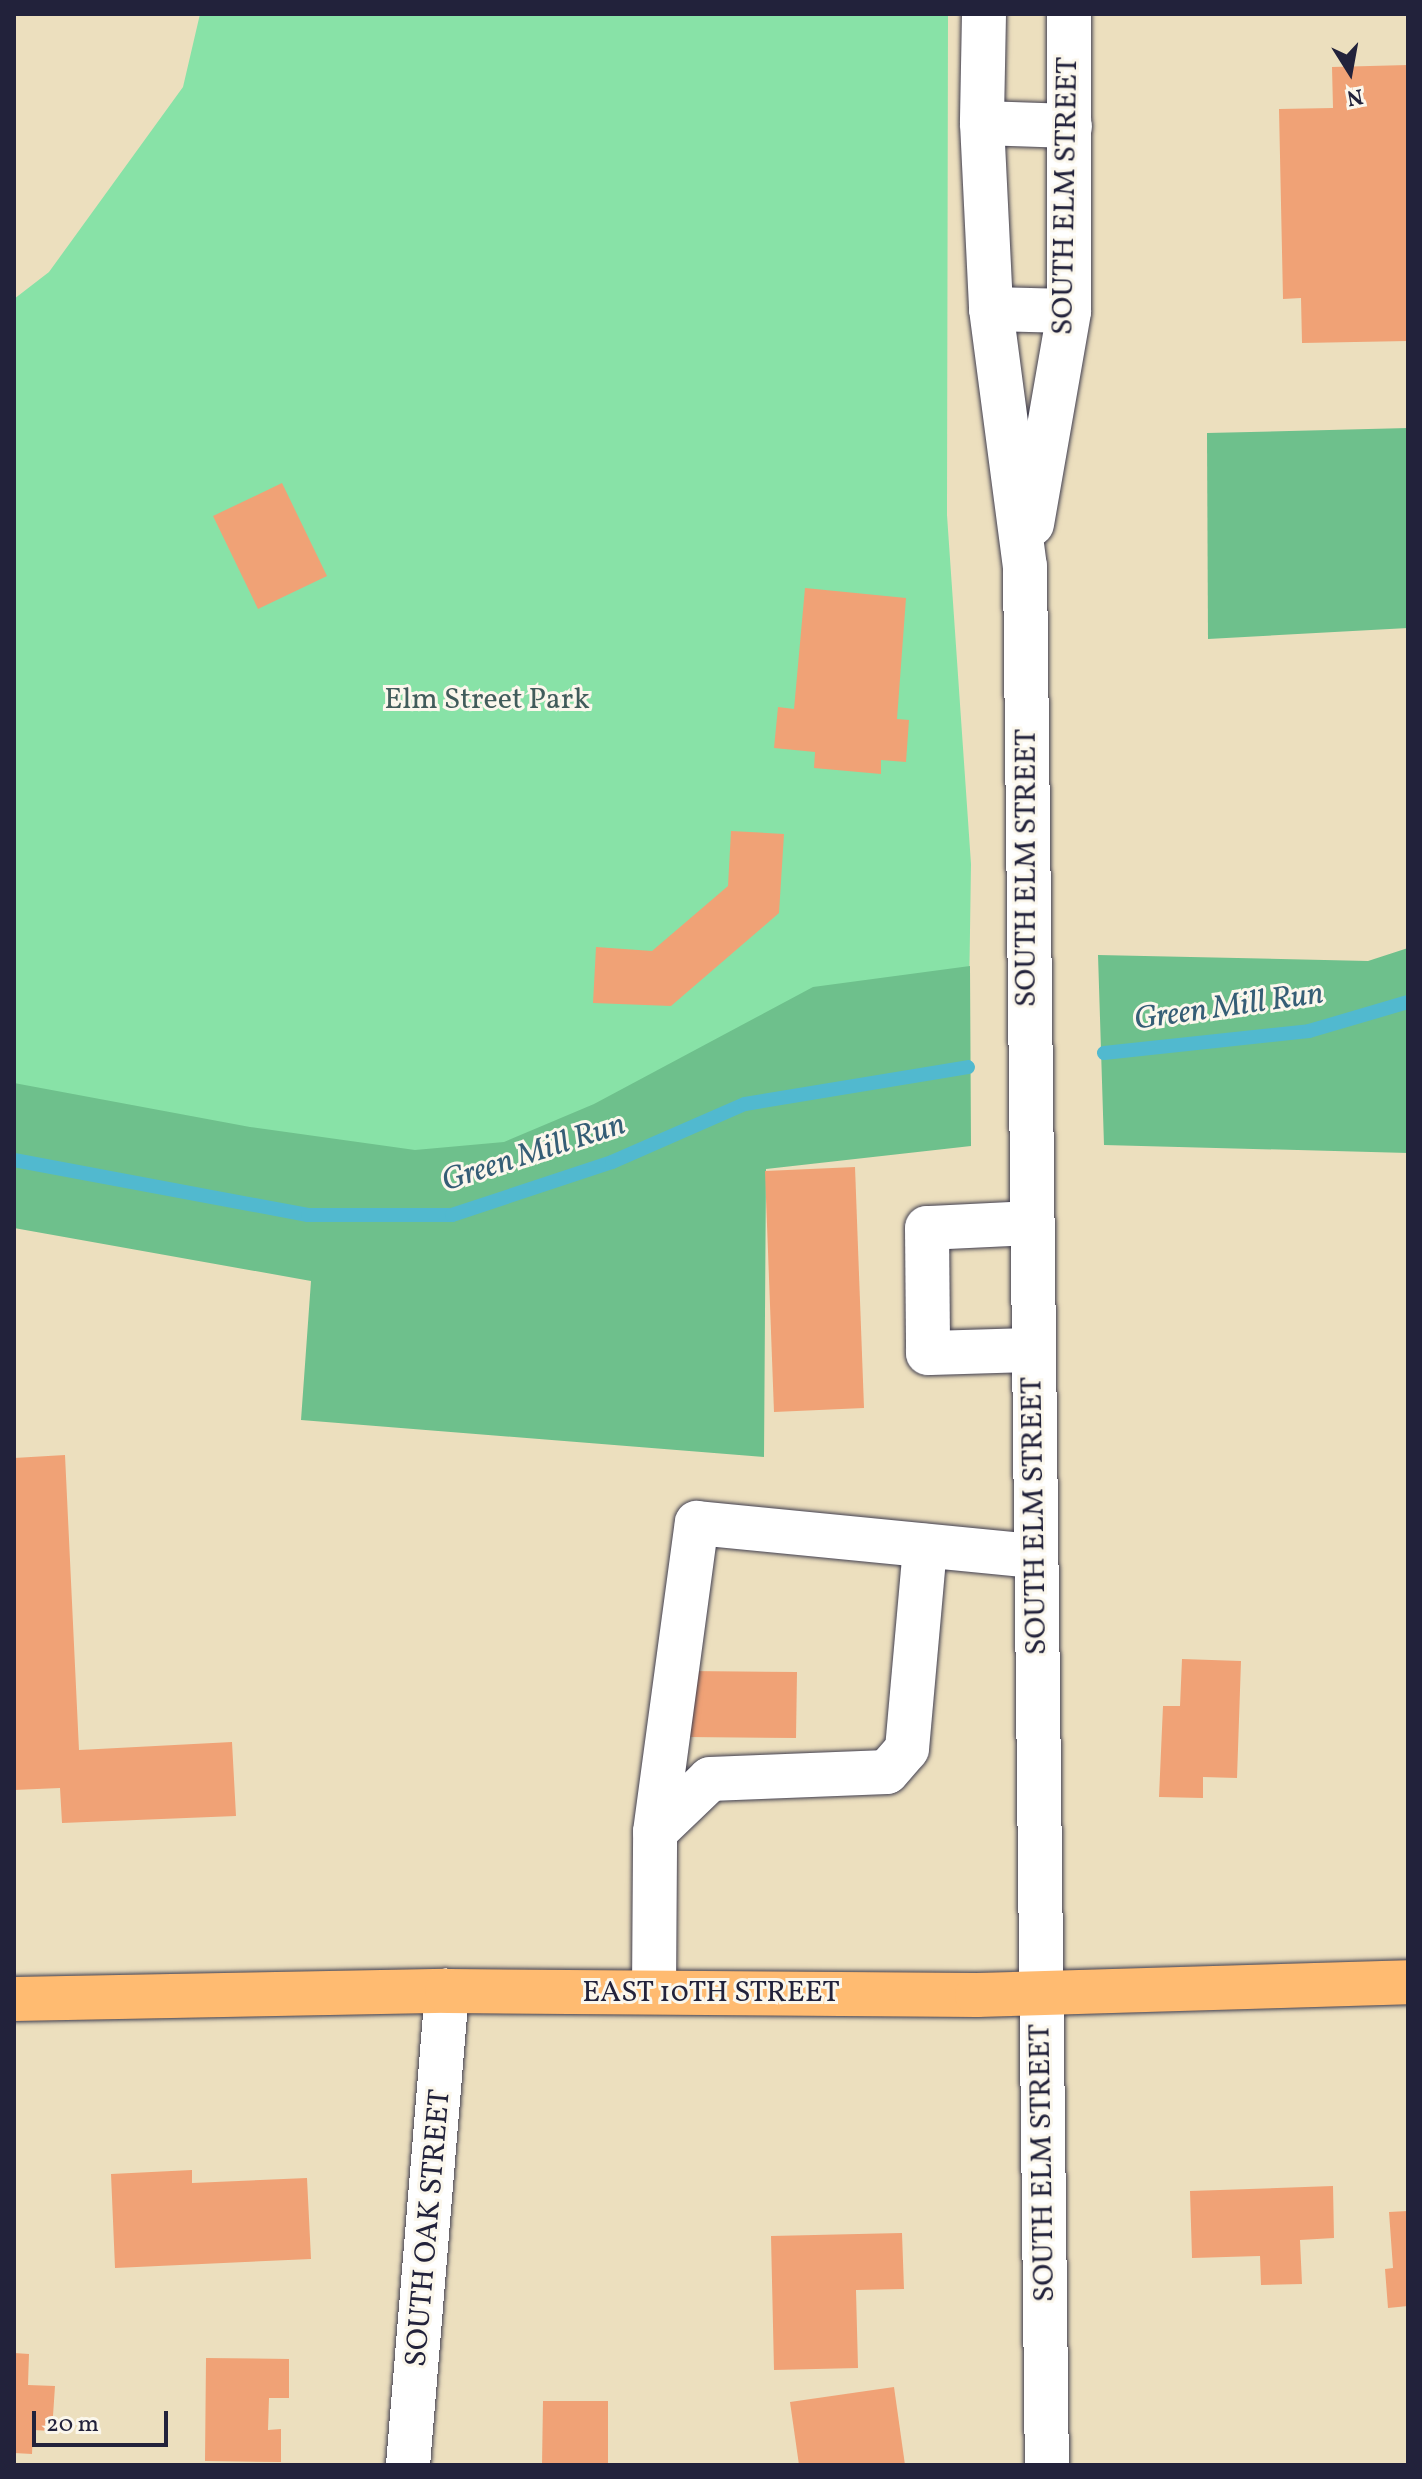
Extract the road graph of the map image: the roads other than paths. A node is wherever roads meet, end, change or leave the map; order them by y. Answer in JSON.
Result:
{"nodes":[{"id":1,"x":984,"y":14,"type":"edge"},
{"id":2,"x":1069,"y":14,"type":"edge"},
{"id":3,"x":982,"y":123,"type":"junction"},
{"id":4,"x":1070,"y":126,"type":"junction"},
{"id":5,"x":991,"y":309,"type":"junction"},
{"id":6,"x":1069,"y":311,"type":"junction"},
{"id":7,"x":1025,"y":566,"type":"junction"},
{"id":8,"x":1030,"y":1223,"type":"junction"},
{"id":9,"x":1032,"y":1350,"type":"junction"},
{"id":10,"x":925,"y":1546,"type":"junction"},
{"id":11,"x":1035,"y":1556,"type":"junction"},
{"id":12,"x":655,"y":1832,"type":"junction"},
{"id":13,"x":1408,"y":1982,"type":"edge"},
{"id":14,"x":447,"y":1991,"type":"junction"},
{"id":15,"x":654,"y":1992,"type":"junction"},
{"id":16,"x":1042,"y":1994,"type":"junction"},
{"id":17,"x":14,"y":1999,"type":"edge"},
{"id":18,"x":408,"y":2465,"type":"edge"},
{"id":19,"x":1047,"y":2465,"type":"edge"}],
"edges":[{"from":1,"to":3,"type":"street","name":"SOUTH ELM STREET"},
{"from":2,"to":4,"type":"street","name":"SOUTH ELM STREET"},
{"from":3,"to":4,"type":"street"},
{"from":3,"to":5,"type":"street","name":"SOUTH ELM STREET"},
{"from":4,"to":6,"type":"street","name":"SOUTH ELM STREET"},
{"from":5,"to":6,"type":"street"},
{"from":5,"to":7,"type":"street","name":"SOUTH ELM STREET"},
{"from":6,"to":7,"type":"street","name":"SOUTH ELM STREET"},
{"from":7,"to":8,"type":"street","name":"SOUTH ELM STREET"},
{"from":8,"to":9,"type":"street","name":"SOUTH ELM STREET"},
{"from":8,"to":9,"type":"street"},
{"from":9,"to":11,"type":"street","name":"SOUTH ELM STREET"},
{"from":10,"to":11,"type":"street"},
{"from":10,"to":12,"type":"street"},
{"from":10,"to":12,"type":"street"},
{"from":11,"to":16,"type":"street","name":"SOUTH ELM STREET"},
{"from":12,"to":15,"type":"street"},
{"from":13,"to":16,"type":"main road","name":"EAST 10TH STREET"},
{"from":14,"to":15,"type":"main road","name":"EAST 10TH STREET"},
{"from":14,"to":17,"type":"main road","name":"EAST 10TH STREET"},
{"from":14,"to":18,"type":"street","name":"SOUTH OAK STREET"},
{"from":15,"to":16,"type":"main road","name":"EAST 10TH STREET"},
{"from":16,"to":19,"type":"street","name":"SOUTH ELM STREET"}]}
